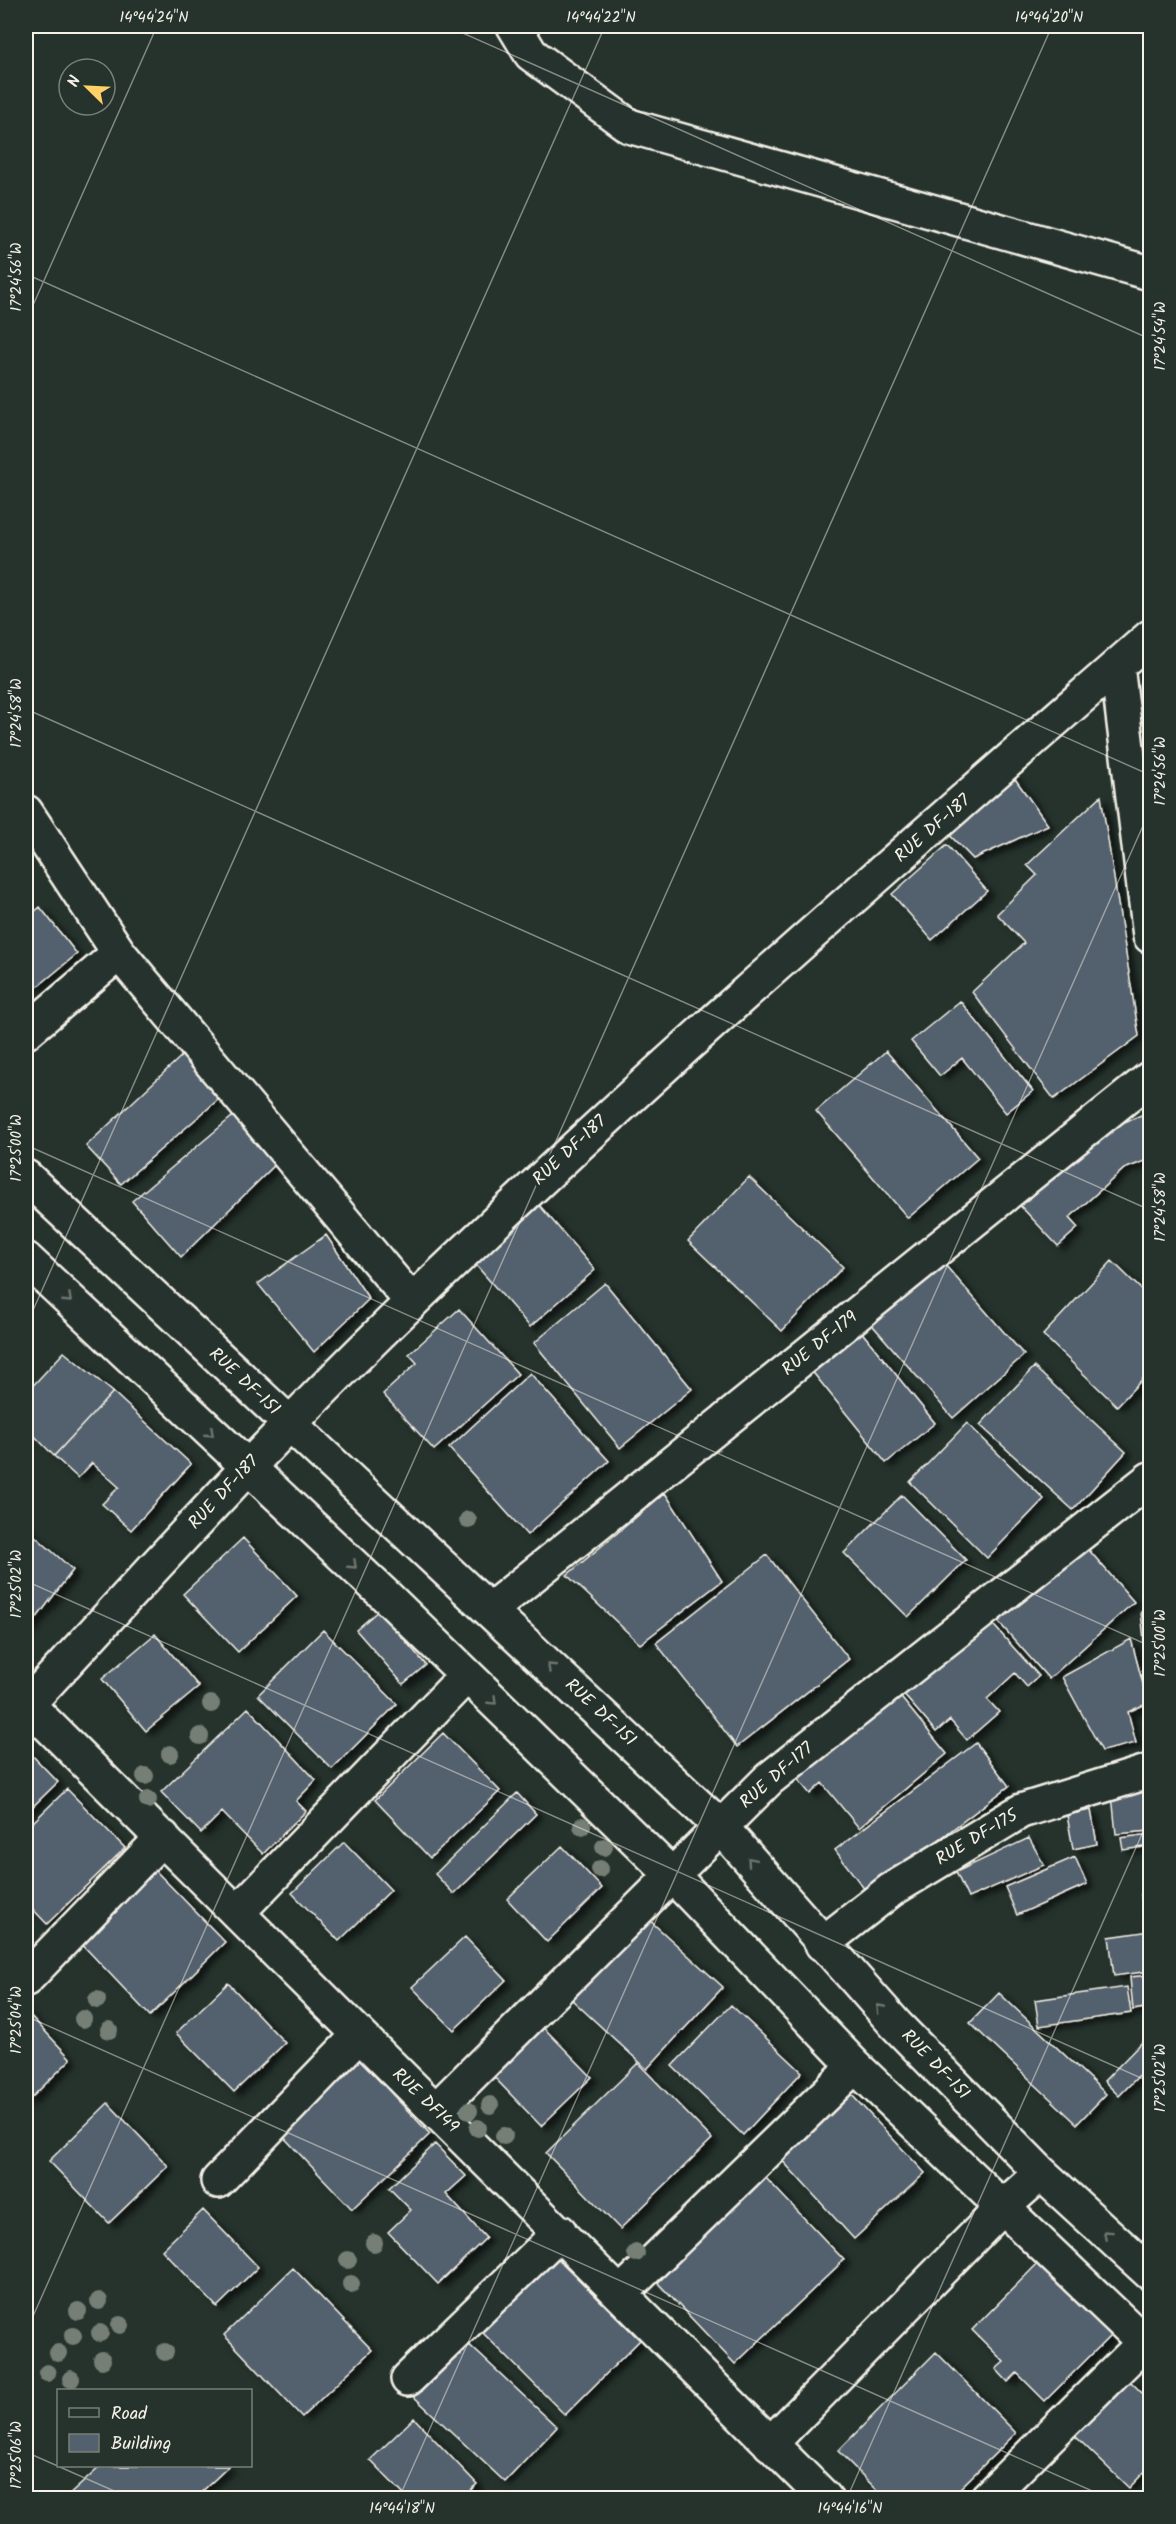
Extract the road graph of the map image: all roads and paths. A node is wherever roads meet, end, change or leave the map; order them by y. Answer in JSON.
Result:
{"nodes":[{"id":1,"x":514,"y":26,"type":"edge"},
{"id":2,"x":1150,"y":273,"type":"edge"},
{"id":3,"x":1150,"y":637,"type":"edge"},
{"id":4,"x":1118,"y":666,"type":"junction"},
{"id":5,"x":26,"y":812,"type":"edge"},
{"id":6,"x":1150,"y":936,"type":"edge"},
{"id":7,"x":119,"y":953,"type":"junction"},
{"id":8,"x":26,"y":1032,"type":"edge"},
{"id":9,"x":1150,"y":1078,"type":"edge"},
{"id":10,"x":26,"y":1177,"type":"edge"},
{"id":11,"x":26,"y":1258,"type":"edge"},
{"id":12,"x":411,"y":1302,"type":"junction"},
{"id":13,"x":288,"y":1424,"type":"junction"},
{"id":14,"x":247,"y":1468,"type":"junction"},
{"id":15,"x":1150,"y":1479,"type":"edge"},
{"id":16,"x":490,"y":1610,"type":"junction"},
{"id":17,"x":466,"y":1676,"type":"junction"},
{"id":18,"x":26,"y":1704,"type":"edge"},
{"id":19,"x":1150,"y":1771,"type":"edge"},
{"id":20,"x":720,"y":1826,"type":"junction"},
{"id":21,"x":163,"y":1837,"type":"junction"},
{"id":22,"x":672,"y":1875,"type":"junction"},
{"id":23,"x":237,"y":1913,"type":"junction"},
{"id":24,"x":822,"y":1944,"type":"junction"},
{"id":25,"x":26,"y":1979,"type":"edge"},
{"id":26,"x":358,"y":2036,"type":"junction"},
{"id":27,"x":855,"y":2066,"type":"junction"},
{"id":28,"x":436,"y":2110,"type":"junction"},
{"id":29,"x":1041,"y":2173,"type":"junction"},
{"id":30,"x":218,"y":2181,"type":"dead end"},
{"id":31,"x":1004,"y":2206,"type":"junction"},
{"id":32,"x":560,"y":2232,"type":"junction"},
{"id":33,"x":1150,"y":2273,"type":"edge"},
{"id":34,"x":620,"y":2294,"type":"junction"},
{"id":35,"x":1148,"y":2345,"type":"edge"},
{"id":36,"x":408,"y":2379,"type":"dead end"},
{"id":37,"x":770,"y":2444,"type":"junction"},
{"id":38,"x":825,"y":2499,"type":"edge"},
{"id":39,"x":987,"y":2499,"type":"edge"}],
"edges":[{"from":1,"to":2,"type":"street"},
{"from":3,"to":4,"type":"street","name":"RUE DF-187"},
{"from":4,"to":6,"type":"street"},
{"from":4,"to":12,"type":"street","name":"RUE DF-187"},
{"from":5,"to":7,"type":"street"},
{"from":7,"to":8,"type":"street"},
{"from":7,"to":12,"type":"street"},
{"from":9,"to":16,"type":"street","name":"RUE DF-179"},
{"from":10,"to":13,"type":"street","name":"RUE DF-151"},
{"from":11,"to":14,"type":"street","one_way":true},
{"from":12,"to":13,"type":"street","name":"RUE DF-187"},
{"from":13,"to":14,"type":"street","name":"RUE DF-187"},
{"from":13,"to":16,"type":"street","name":"RUE DF-151"},
{"from":14,"to":17,"type":"street","one_way":true},
{"from":14,"to":18,"type":"street","name":"RUE DF-187"},
{"from":15,"to":20,"type":"street","name":"RUE DF-177"},
{"from":20,"to":16,"type":"street","name":"RUE DF-151","one_way":true},
{"from":17,"to":22,"type":"street","one_way":true},
{"from":17,"to":23,"type":"street"},
{"from":18,"to":21,"type":"street","name":"RUE DF149"},
{"from":19,"to":24,"type":"street","name":"RUE DF-175"},
{"from":20,"to":22,"type":"street","name":"RUE DF-177"},
{"from":24,"to":20,"type":"street","name":"RUE DF-151","one_way":true},
{"from":21,"to":23,"type":"street","name":"RUE DF149"},
{"from":21,"to":25,"type":"street"},
{"from":22,"to":27,"type":"street"},
{"from":22,"to":28,"type":"street","name":"RUE DF-177"},
{"from":23,"to":26,"type":"street","name":"RUE DF149"},
{"from":29,"to":24,"type":"street","name":"RUE DF-151","one_way":true},
{"from":26,"to":28,"type":"street","name":"RUE DF149"},
{"from":26,"to":30,"type":"street"},
{"from":27,"to":31,"type":"street"},
{"from":27,"to":34,"type":"street"},
{"from":28,"to":32,"type":"street","name":"RUE DF149"},
{"from":29,"to":31,"type":"street"},
{"from":33,"to":29,"type":"street","name":"RUE DF-151","one_way":true},
{"from":31,"to":35,"type":"street"},
{"from":31,"to":37,"type":"street"},
{"from":32,"to":34,"type":"street","name":"RUE DF149"},
{"from":32,"to":36,"type":"street"},
{"from":34,"to":37,"type":"street","name":"RUE DF149"},
{"from":35,"to":39,"type":"street"},
{"from":37,"to":38,"type":"street","name":"RUE DF149"}]}
